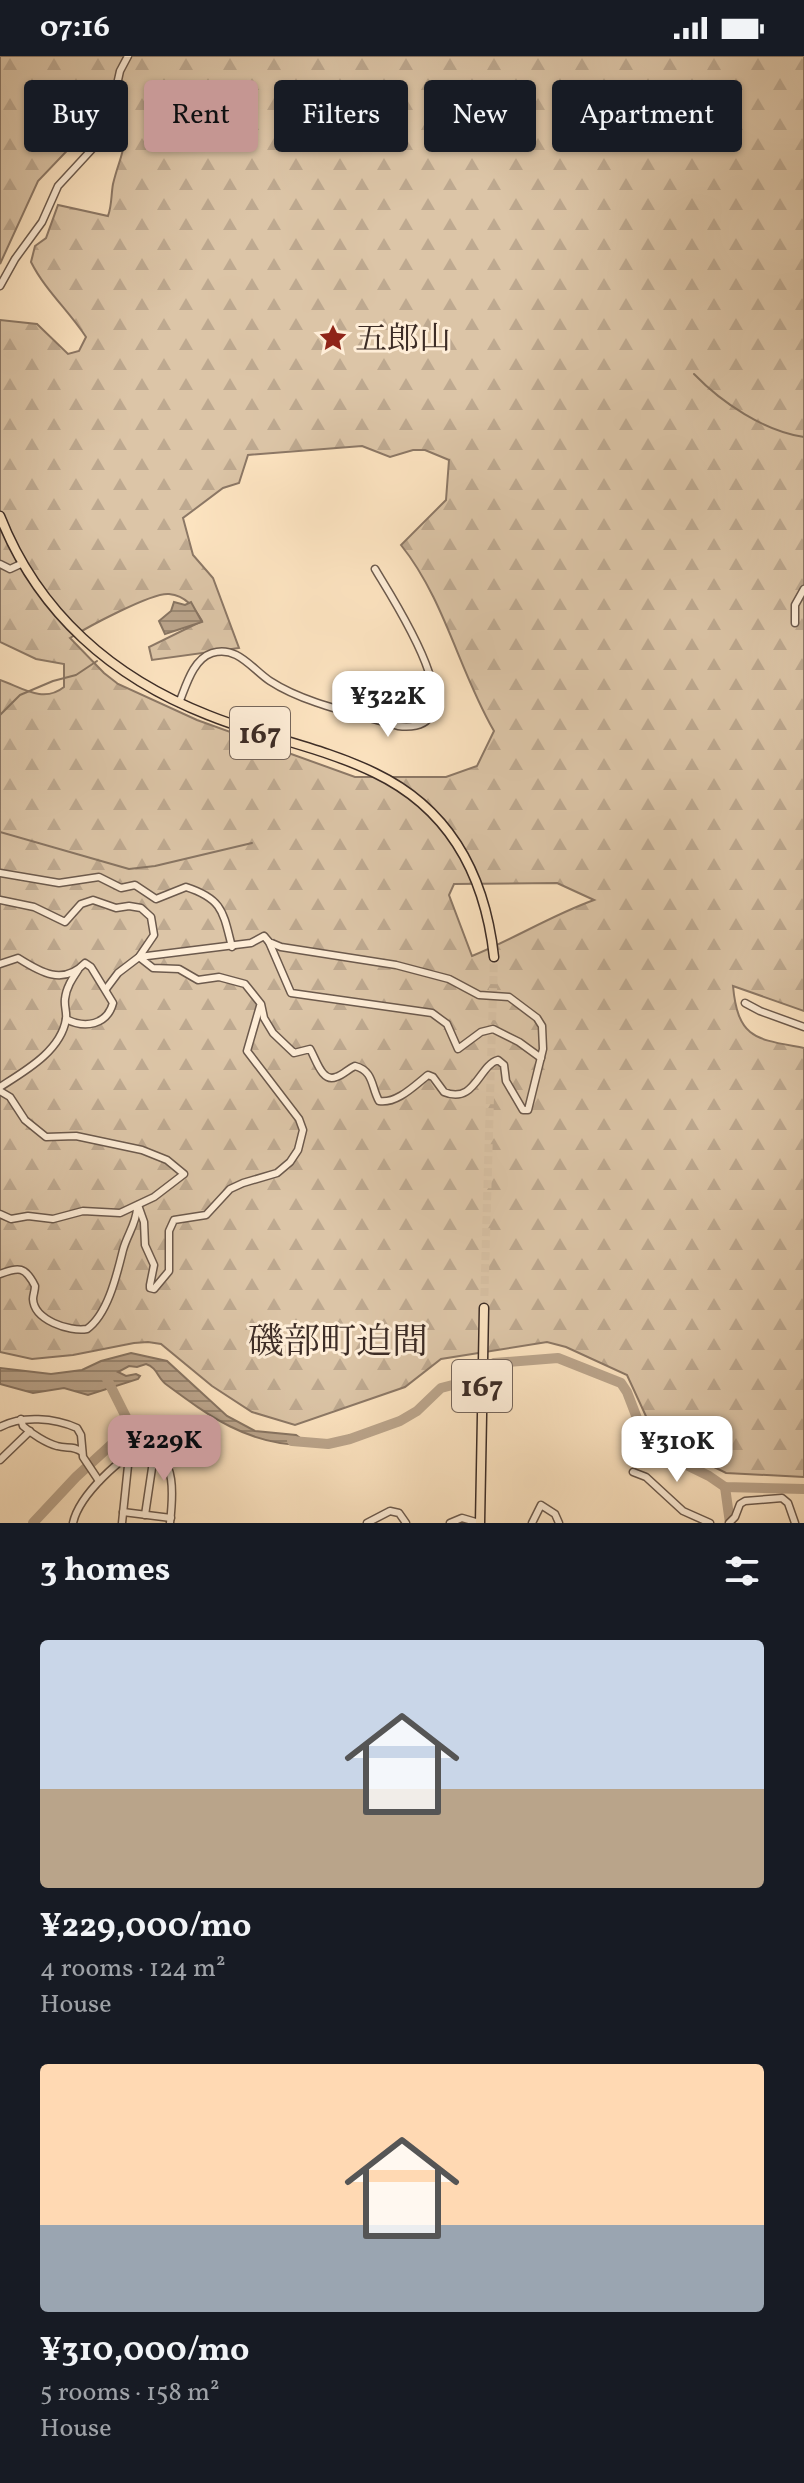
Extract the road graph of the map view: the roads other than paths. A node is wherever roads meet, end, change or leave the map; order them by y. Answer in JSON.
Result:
{"nodes":[{"id":1,"x":128,"y":56,"type":"edge"},
{"id":2,"x":0,"y":286,"type":"edge"},
{"id":3,"x":0,"y":516,"type":"edge"},
{"id":4,"x":23,"y":563,"type":"junction"},
{"id":5,"x":0,"y":564,"type":"edge"},
{"id":6,"x":375,"y":569,"type":"dead end"},
{"id":7,"x":804,"y":589,"type":"edge"},
{"id":8,"x":795,"y":623,"type":"dead end"},
{"id":9,"x":179,"y":703,"type":"junction"},
{"id":10,"x":0,"y":873,"type":"edge"},
{"id":11,"x":0,"y":900,"type":"edge"},
{"id":12,"x":269,"y":942,"type":"junction"},
{"id":13,"x":232,"y":947,"type":"junction"},
{"id":14,"x":139,"y":957,"type":"junction"},
{"id":15,"x":494,"y":957,"type":"tunnel mouth"},
{"id":16,"x":0,"y":964,"type":"edge"},
{"id":17,"x":78,"y":970,"type":"junction"},
{"id":18,"x":106,"y":989,"type":"junction"},
{"id":19,"x":745,"y":1003,"type":"dead end"},
{"id":20,"x":261,"y":1004,"type":"junction"},
{"id":21,"x":66,"y":1019,"type":"junction"},
{"id":22,"x":804,"y":1027,"type":"edge"},
{"id":23,"x":541,"y":1058,"type":"junction"},
{"id":24,"x":0,"y":1089,"type":"edge"},
{"id":25,"x":138,"y":1205,"type":"junction"},
{"id":26,"x":0,"y":1214,"type":"edge"},
{"id":27,"x":0,"y":1274,"type":"edge"},
{"id":28,"x":484,"y":1313,"type":"tunnel mouth"},
{"id":29,"x":21,"y":1419,"type":"junction"},
{"id":30,"x":0,"y":1427,"type":"edge"},
{"id":31,"x":30,"y":1431,"type":"junction"},
{"id":32,"x":155,"y":1448,"type":"junction"},
{"id":33,"x":82,"y":1454,"type":"junction"},
{"id":34,"x":129,"y":1456,"type":"junction"},
{"id":35,"x":0,"y":1460,"type":"edge"},
{"id":36,"x":633,"y":1472,"type":"dead end"},
{"id":37,"x":99,"y":1481,"type":"junction"},
{"id":38,"x":123,"y":1512,"type":"junction"},
{"id":39,"x":145,"y":1515,"type":"junction"},
{"id":40,"x":170,"y":1520,"type":"edge"},
{"id":41,"x":73,"y":1523,"type":"edge"},
{"id":42,"x":122,"y":1523,"type":"edge"},
{"id":43,"x":367,"y":1523,"type":"edge"},
{"id":44,"x":406,"y":1523,"type":"edge"},
{"id":45,"x":450,"y":1523,"type":"edge"},
{"id":46,"x":479,"y":1523,"type":"edge"},
{"id":47,"x":532,"y":1523,"type":"edge"},
{"id":48,"x":559,"y":1523,"type":"edge"},
{"id":49,"x":710,"y":1523,"type":"edge"},
{"id":50,"x":729,"y":1523,"type":"edge"},
{"id":51,"x":795,"y":1523,"type":"edge"}],
"edges":[{"from":1,"to":2,"type":"street"},
{"from":3,"to":4,"type":"highway","number":"167"},
{"from":4,"to":5,"type":"street"},
{"from":4,"to":9,"type":"highway","number":"167"},
{"from":6,"to":9,"type":"street"},
{"from":7,"to":8,"type":"street"},
{"from":9,"to":15,"type":"highway","number":"167"},
{"from":10,"to":13,"type":"street"},
{"from":11,"to":14,"type":"street"},
{"from":12,"to":13,"type":"street"},
{"from":12,"to":23,"type":"street"},
{"from":12,"to":23,"type":"street"},
{"from":13,"to":14,"type":"street"},
{"from":14,"to":18,"type":"street"},
{"from":14,"to":20,"type":"street"},
{"from":16,"to":17,"type":"street"},
{"from":17,"to":18,"type":"street"},
{"from":17,"to":21,"type":"street"},
{"from":18,"to":21,"type":"street"},
{"from":19,"to":22,"type":"street"},
{"from":20,"to":23,"type":"street"},
{"from":20,"to":25,"type":"street"},
{"from":21,"to":24,"type":"street"},
{"from":24,"to":25,"type":"street"},
{"from":25,"to":26,"type":"street"},
{"from":25,"to":27,"type":"street"},
{"from":28,"to":46,"type":"highway","number":"167"},
{"from":29,"to":30,"type":"street"},
{"from":29,"to":31,"type":"street"},
{"from":29,"to":33,"type":"street"},
{"from":31,"to":33,"type":"street"},
{"from":31,"to":35,"type":"street"},
{"from":32,"to":34,"type":"street"},
{"from":32,"to":39,"type":"street"},
{"from":32,"to":40,"type":"street"},
{"from":33,"to":37,"type":"street"},
{"from":34,"to":37,"type":"street"},
{"from":34,"to":38,"type":"street"},
{"from":36,"to":49,"type":"street"},
{"from":37,"to":41,"type":"street"},
{"from":38,"to":39,"type":"street"},
{"from":38,"to":42,"type":"street"},
{"from":39,"to":40,"type":"street"},
{"from":43,"to":44,"type":"street"},
{"from":45,"to":46,"type":"street"},
{"from":47,"to":48,"type":"street"},
{"from":50,"to":51,"type":"street"}]}
